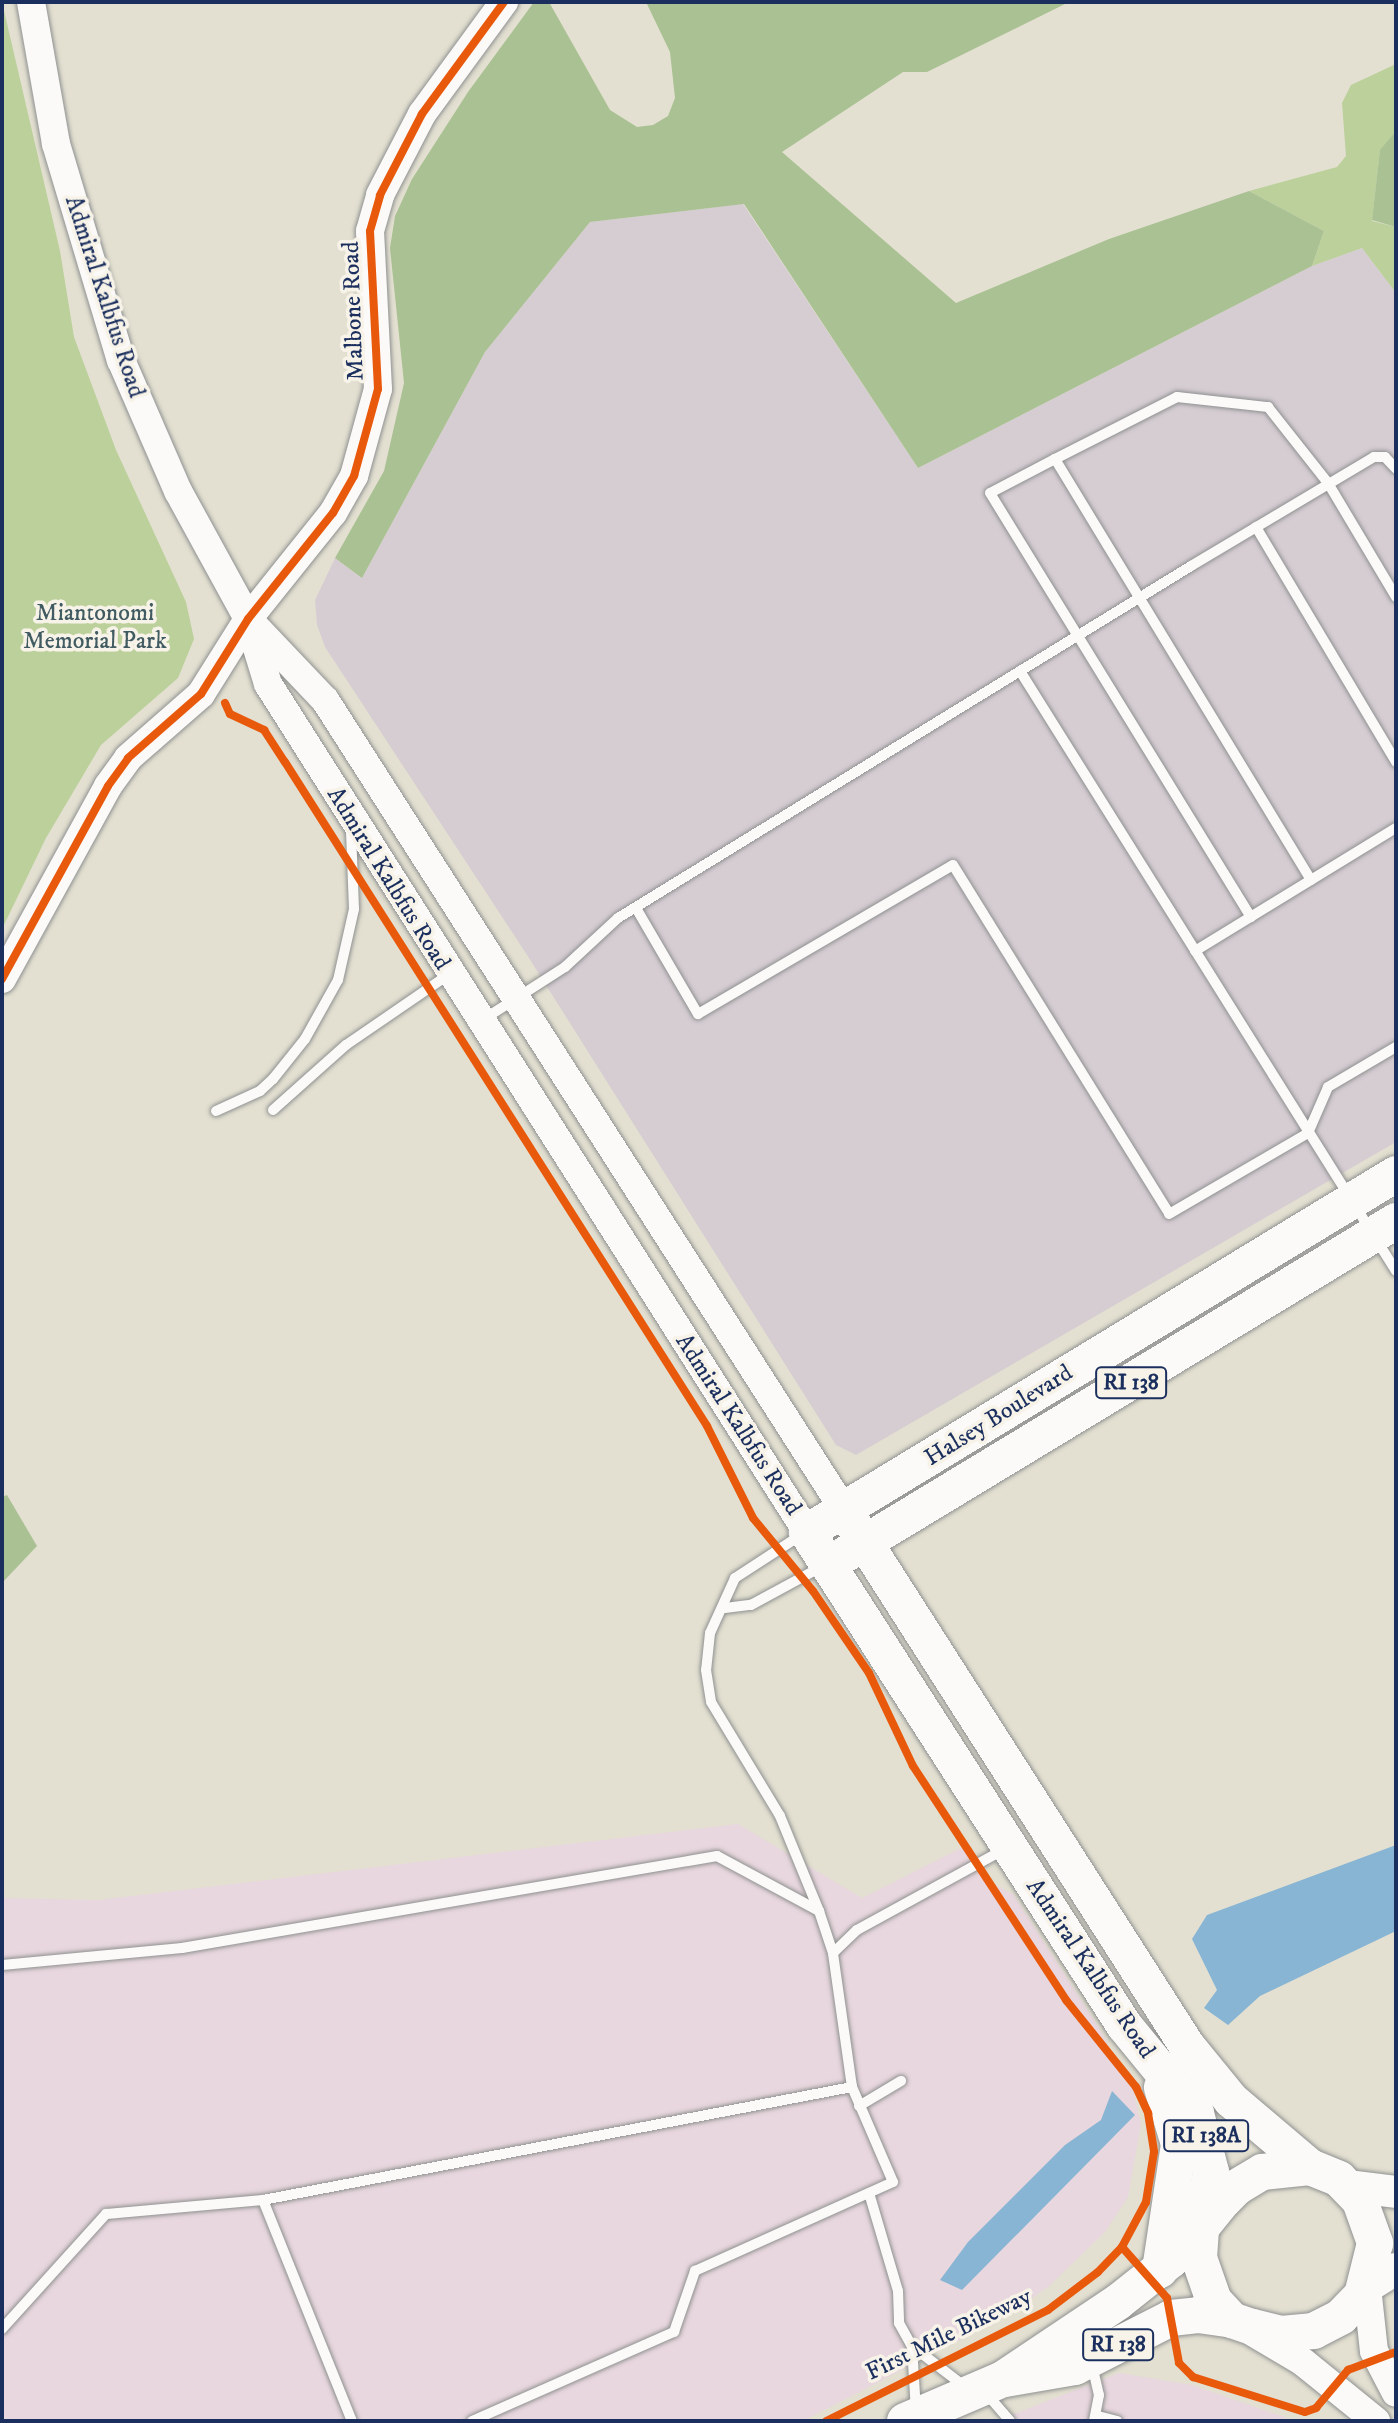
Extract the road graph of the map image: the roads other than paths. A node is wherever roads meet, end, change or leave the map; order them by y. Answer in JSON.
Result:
{"nodes":[{"id":1,"x":31,"y":2,"type":"edge"},
{"id":2,"x":504,"y":2,"type":"edge"},
{"id":3,"x":1055,"y":459,"type":"junction"},
{"id":4,"x":1396,"y":469,"type":"edge"},
{"id":5,"x":1328,"y":483,"type":"junction"},
{"id":6,"x":1256,"y":527,"type":"junction"},
{"id":7,"x":1396,"y":597,"type":"edge"},
{"id":8,"x":1139,"y":598,"type":"junction"},
{"id":9,"x":248,"y":619,"type":"junction"},
{"id":10,"x":1078,"y":636,"type":"junction"},
{"id":11,"x":1020,"y":671,"type":"junction"},
{"id":12,"x":1396,"y":762,"type":"edge"},
{"id":13,"x":348,"y":816,"type":"junction"},
{"id":14,"x":1396,"y":828,"type":"edge"},
{"id":15,"x":1311,"y":880,"type":"junction"},
{"id":16,"x":636,"y":908,"type":"junction"},
{"id":17,"x":1251,"y":917,"type":"junction"},
{"id":18,"x":1195,"y":951,"type":"junction"},
{"id":19,"x":448,"y":975,"type":"junction"},
{"id":20,"x":2,"y":979,"type":"edge"},
{"id":21,"x":513,"y":1000,"type":"junction"},
{"id":22,"x":479,"y":1022,"type":"junction"},
{"id":23,"x":1396,"y":1047,"type":"edge"},
{"id":24,"x":273,"y":1110,"type":"dead end"},
{"id":25,"x":216,"y":1111,"type":"dead end"},
{"id":26,"x":1308,"y":1133,"type":"junction"},
{"id":27,"x":1396,"y":1174,"type":"edge"},
{"id":28,"x":1351,"y":1201,"type":"junction"},
{"id":29,"x":1385,"y":1228,"type":"edge"},
{"id":30,"x":1396,"y":1271,"type":"edge"},
{"id":31,"x":844,"y":1510,"type":"junction"},
{"id":32,"x":807,"y":1532,"type":"junction"},
{"id":33,"x":865,"y":1543,"type":"junction"},
{"id":34,"x":827,"y":1564,"type":"junction"},
{"id":35,"x":725,"y":1608,"type":"junction"},
{"id":36,"x":1008,"y":1847,"type":"junction"},
{"id":37,"x":819,"y":1911,"type":"junction"},
{"id":38,"x":833,"y":1953,"type":"junction"},
{"id":39,"x":2,"y":1965,"type":"edge"},
{"id":40,"x":1151,"y":2062,"type":"junction"},
{"id":41,"x":901,"y":2081,"type":"dead end"},
{"id":42,"x":852,"y":2087,"type":"junction"},
{"id":43,"x":859,"y":2106,"type":"junction"},
{"id":44,"x":1310,"y":2167,"type":"junction"},
{"id":45,"x":1347,"y":2186,"type":"junction"},
{"id":46,"x":1396,"y":2192,"type":"edge"},
{"id":47,"x":869,"y":2193,"type":"junction"},
{"id":48,"x":263,"y":2200,"type":"junction"},
{"id":49,"x":1201,"y":2228,"type":"junction"},
{"id":50,"x":1160,"y":2270,"type":"junction"},
{"id":51,"x":1382,"y":2278,"type":"edge"},
{"id":52,"x":1232,"y":2320,"type":"junction"},
{"id":53,"x":2,"y":2329,"type":"edge"},
{"id":54,"x":912,"y":2346,"type":"junction"},
{"id":55,"x":1091,"y":2360,"type":"junction"},
{"id":56,"x":985,"y":2386,"type":"junction"},
{"id":57,"x":1396,"y":2393,"type":"edge"},
{"id":58,"x":911,"y":2418,"type":"edge"},
{"id":59,"x":1096,"y":2419,"type":"edge"},
{"id":60,"x":352,"y":2421,"type":"edge"},
{"id":61,"x":472,"y":2421,"type":"edge"},
{"id":62,"x":1010,"y":2421,"type":"edge"},
{"id":63,"x":1117,"y":2421,"type":"edge"},
{"id":64,"x":1376,"y":2421,"type":"edge"}],
"edges":[{"from":1,"to":9,"type":"main road","name":"Admiral Kalbfus Road"},
{"from":2,"to":9,"type":"main road","name":"Malbone Road"},
{"from":3,"to":5,"type":"lane"},
{"from":3,"to":8,"type":"lane"},
{"from":3,"to":10,"type":"lane"},
{"from":4,"to":5,"type":"lane"},
{"from":5,"to":6,"type":"lane"},
{"from":5,"to":7,"type":"lane"},
{"from":6,"to":8,"type":"lane"},
{"from":6,"to":12,"type":"lane"},
{"from":8,"to":10,"type":"lane"},
{"from":8,"to":15,"type":"lane"},
{"from":9,"to":13,"type":"main road","name":"Admiral Kalbfus Road"},
{"from":9,"to":20,"type":"main road","name":"Malbone Road"},
{"from":9,"to":21,"type":"main road","name":"Admiral Kalbfus Road"},
{"from":10,"to":11,"type":"lane"},
{"from":10,"to":17,"type":"lane"},
{"from":11,"to":16,"type":"lane"},
{"from":11,"to":18,"type":"lane"},
{"from":13,"to":19,"type":"main road","name":"Admiral Kalbfus Road"},
{"from":13,"to":25,"type":"lane"},
{"from":14,"to":15,"type":"lane"},
{"from":15,"to":17,"type":"lane"},
{"from":16,"to":21,"type":"lane"},
{"from":16,"to":26,"type":"lane"},
{"from":17,"to":18,"type":"lane"},
{"from":18,"to":26,"type":"lane"},
{"from":19,"to":22,"type":"main road","name":"Admiral Kalbfus Road"},
{"from":19,"to":24,"type":"lane"},
{"from":21,"to":22,"type":"lane"},
{"from":21,"to":31,"type":"main road","name":"Admiral Kalbfus Road"},
{"from":22,"to":32,"type":"main road","name":"Admiral Kalbfus Road"},
{"from":23,"to":26,"type":"lane"},
{"from":26,"to":28,"type":"lane"},
{"from":27,"to":28,"type":"highway","name":"Halsey Boulevard","number":"RI 138"},
{"from":28,"to":29,"type":"lane"},
{"from":28,"to":31,"type":"highway","name":"Halsey Boulevard","number":"RI 138"},
{"from":29,"to":30,"type":"lane"},
{"from":29,"to":33,"type":"highway","name":"Halsey Boulevard","number":"RI 138"},
{"from":31,"to":32,"type":"highway","name":"Halsey Boulevard","number":"RI 138"},
{"from":31,"to":33,"type":"highway","name":"Admiral Kalbfus Road"},
{"from":32,"to":34,"type":"highway","name":"Admiral Kalbfus Road"},
{"from":32,"to":35,"type":"lane"},
{"from":33,"to":34,"type":"highway","name":"Halsey Boulevard"},
{"from":33,"to":44,"type":"highway","name":"Admiral Kalbfus Road"},
{"from":34,"to":35,"type":"lane"},
{"from":34,"to":36,"type":"highway","name":"Admiral Kalbfus Road"},
{"from":35,"to":37,"type":"lane"},
{"from":36,"to":38,"type":"lane"},
{"from":36,"to":40,"type":"highway","name":"Admiral Kalbfus Road"},
{"from":37,"to":38,"type":"lane"},
{"from":37,"to":39,"type":"lane"},
{"from":38,"to":42,"type":"lane"},
{"from":40,"to":49,"type":"highway","name":"Admiral Kalbfus Road","number":"RI 138A"},
{"from":40,"to":50,"type":"highway"},
{"from":41,"to":43,"type":"lane"},
{"from":42,"to":43,"type":"lane"},
{"from":42,"to":48,"type":"lane"},
{"from":43,"to":47,"type":"lane"},
{"from":44,"to":45,"type":"highway"},
{"from":44,"to":49,"type":"highway"},
{"from":45,"to":46,"type":"main road"},
{"from":45,"to":51,"type":"highway"},
{"from":47,"to":54,"type":"lane"},
{"from":47,"to":61,"type":"lane"},
{"from":48,"to":53,"type":"lane"},
{"from":48,"to":60,"type":"lane"},
{"from":49,"to":50,"type":"highway"},
{"from":49,"to":52,"type":"highway","number":"RI 138A"},
{"from":50,"to":56,"type":"highway","number":"RI 138"},
{"from":51,"to":52,"type":"highway","number":"RI 138"},
{"from":51,"to":57,"type":"main road"},
{"from":52,"to":55,"type":"highway","number":"RI 138"},
{"from":52,"to":64,"type":"main road"},
{"from":54,"to":56,"type":"lane"},
{"from":54,"to":58,"type":"lane"},
{"from":55,"to":56,"type":"highway","number":"RI 138"},
{"from":55,"to":59,"type":"lane"},
{"from":56,"to":58,"type":"highway","number":"RI 138"},
{"from":56,"to":62,"type":"lane"},
{"from":59,"to":63,"type":"lane"}]}
